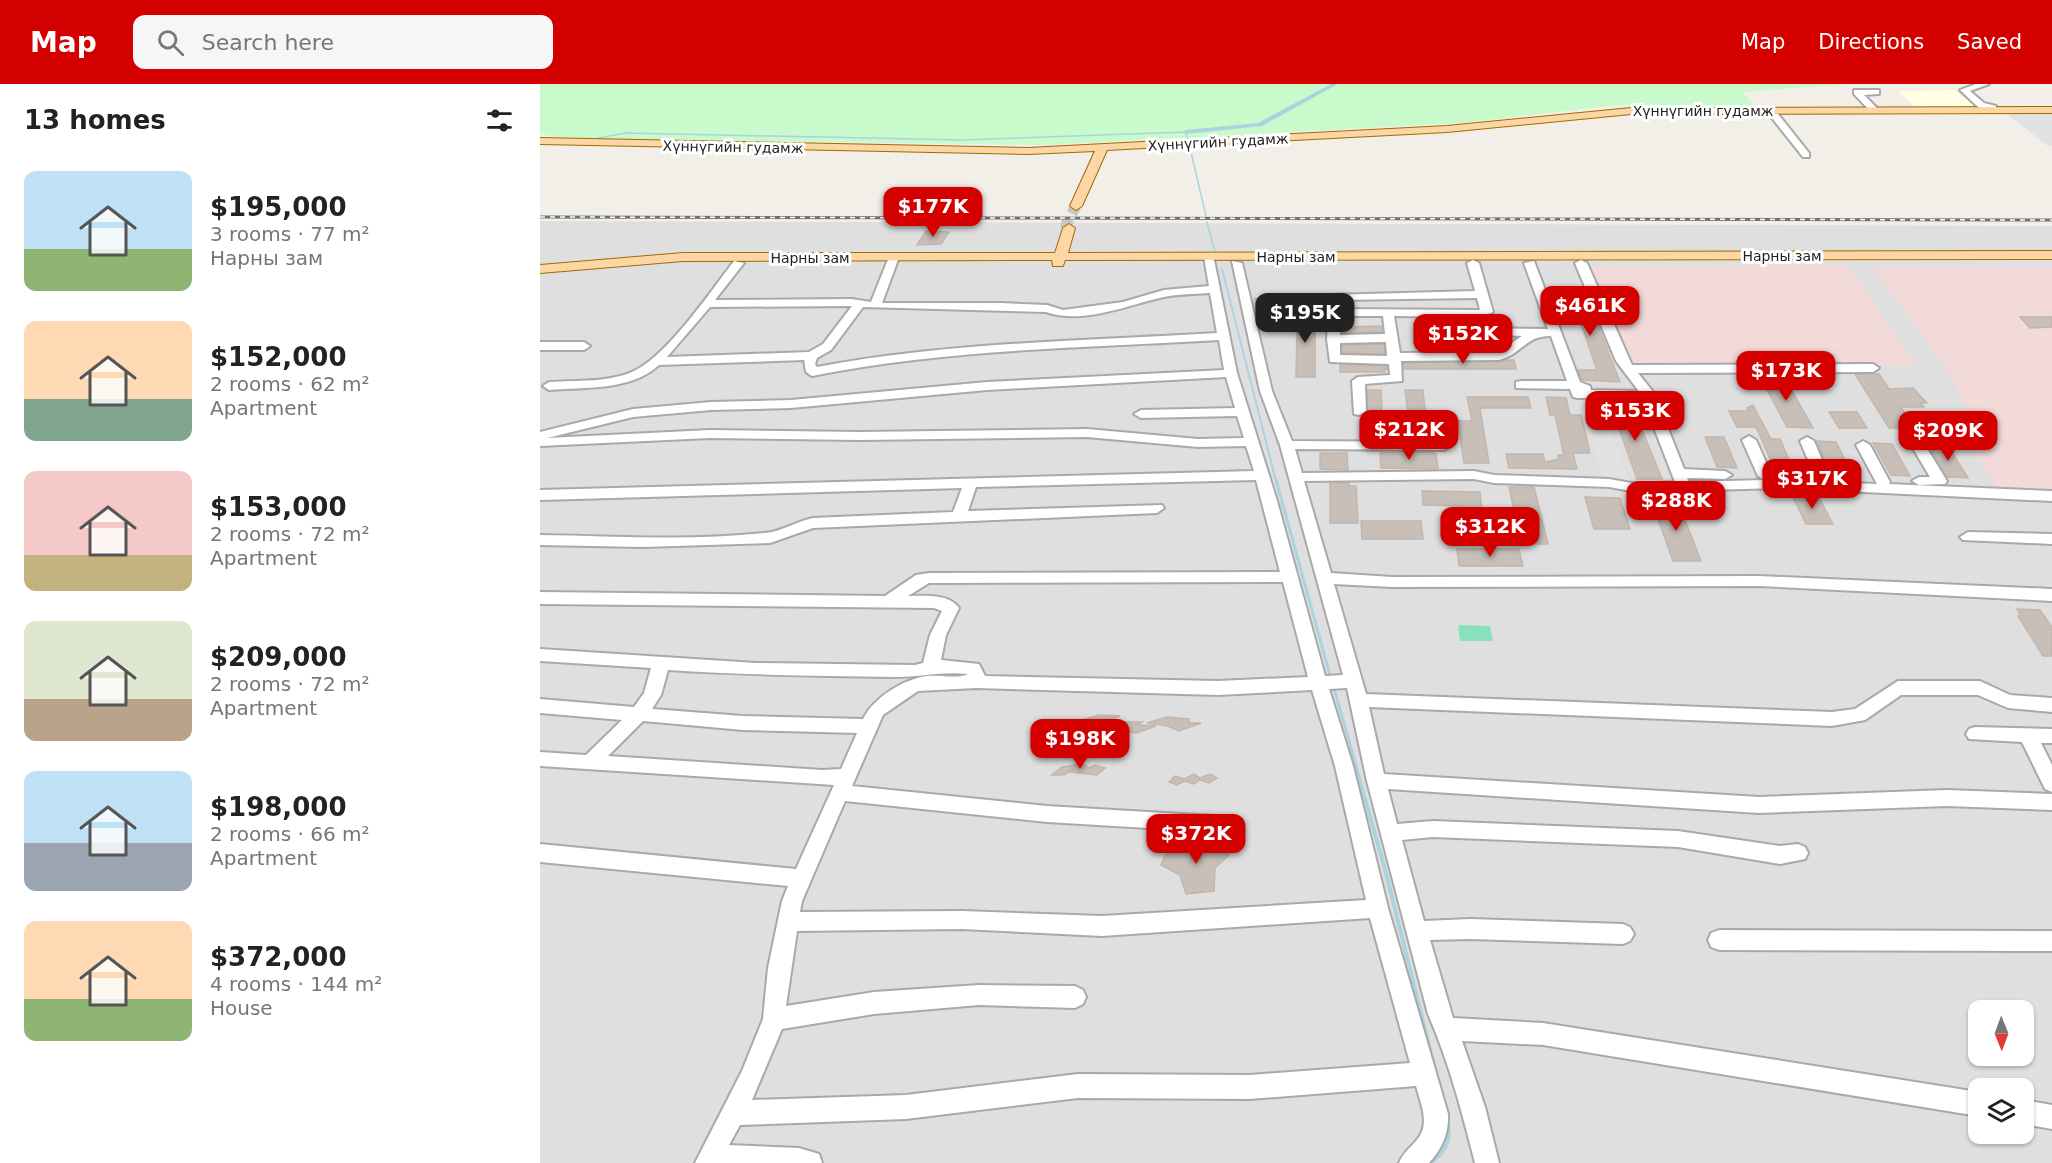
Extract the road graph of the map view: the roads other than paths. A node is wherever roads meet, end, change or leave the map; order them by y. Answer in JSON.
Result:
{"nodes":[{"id":1,"x":1985,"y":84,"type":"edge"},
{"id":2,"x":1876,"y":92,"type":"dead end"},
{"id":3,"x":1993,"y":108,"type":"junction"},
{"id":4,"x":2052,"y":109,"type":"edge"},
{"id":5,"x":1874,"y":110,"type":"junction"},
{"id":6,"x":1896,"y":110,"type":"junction"},
{"id":7,"x":1775,"y":116,"type":"dead end"},
{"id":8,"x":540,"y":141,"type":"edge"},
{"id":9,"x":1102,"y":148,"type":"junction"},
{"id":10,"x":1806,"y":155,"type":"dead end"},
{"id":11,"x":1076,"y":206,"type":"tunnel mouth"},
{"id":12,"x":1069,"y":228,"type":"tunnel mouth"},
{"id":13,"x":2052,"y":255,"type":"edge"},
{"id":14,"x":893,"y":260,"type":"junction"},
{"id":15,"x":1059,"y":260,"type":"junction"},
{"id":16,"x":1210,"y":260,"type":"junction"},
{"id":17,"x":2052,"y":260,"type":"edge"},
{"id":18,"x":738,"y":263,"type":"junction"},
{"id":19,"x":1236,"y":263,"type":"junction"},
{"id":20,"x":1473,"y":263,"type":"junction"},
{"id":21,"x":1530,"y":263,"type":"junction"},
{"id":22,"x":1581,"y":263,"type":"junction"},
{"id":23,"x":540,"y":271,"type":"edge"},
{"id":24,"x":1215,"y":289,"type":"junction"},
{"id":25,"x":1481,"y":294,"type":"junction"},
{"id":26,"x":860,"y":303,"type":"junction"},
{"id":27,"x":705,"y":304,"type":"junction"},
{"id":28,"x":875,"y":306,"type":"junction"},
{"id":29,"x":1333,"y":312,"type":"junction"},
{"id":30,"x":1388,"y":313,"type":"junction"},
{"id":31,"x":1477,"y":314,"type":"junction"},
{"id":32,"x":1478,"y":331,"type":"junction"},
{"id":33,"x":1533,"y":333,"type":"junction"},
{"id":34,"x":1556,"y":333,"type":"junction"},
{"id":35,"x":1225,"y":336,"type":"junction"},
{"id":36,"x":1333,"y":339,"type":"junction"},
{"id":37,"x":1391,"y":339,"type":"junction"},
{"id":38,"x":540,"y":346,"type":"edge"},
{"id":39,"x":584,"y":346,"type":"dead end"},
{"id":40,"x":812,"y":356,"type":"junction"},
{"id":41,"x":1482,"y":357,"type":"junction"},
{"id":42,"x":1393,"y":358,"type":"junction"},
{"id":43,"x":655,"y":361,"type":"junction"},
{"id":44,"x":1873,"y":368,"type":"dead end"},
{"id":45,"x":1627,"y":369,"type":"junction"},
{"id":46,"x":1231,"y":372,"type":"junction"},
{"id":47,"x":1521,"y":385,"type":"dead end"},
{"id":48,"x":1576,"y":385,"type":"junction"},
{"id":49,"x":549,"y":386,"type":"dead end"},
{"id":50,"x":1636,"y":390,"type":"junction"},
{"id":51,"x":1359,"y":411,"type":"dead end"},
{"id":52,"x":1244,"y":412,"type":"junction"},
{"id":53,"x":1141,"y":414,"type":"dead end"},
{"id":54,"x":540,"y":436,"type":"edge"},
{"id":55,"x":1749,"y":440,"type":"dead end"},
{"id":56,"x":1807,"y":441,"type":"dead end"},
{"id":57,"x":540,"y":442,"type":"edge"},
{"id":58,"x":1253,"y":442,"type":"junction"},
{"id":59,"x":1863,"y":445,"type":"dead end"},
{"id":60,"x":1918,"y":445,"type":"dead end"},
{"id":61,"x":1287,"y":446,"type":"junction"},
{"id":62,"x":1444,"y":446,"type":"dead end"},
{"id":63,"x":1262,"y":475,"type":"junction"},
{"id":64,"x":1765,"y":476,"type":"junction"},
{"id":65,"x":1296,"y":477,"type":"junction"},
{"id":66,"x":1681,"y":480,"type":"junction"},
{"id":67,"x":1823,"y":480,"type":"junction"},
{"id":68,"x":1883,"y":482,"type":"junction"},
{"id":69,"x":970,"y":484,"type":"junction"},
{"id":70,"x":540,"y":495,"type":"edge"},
{"id":71,"x":2052,"y":496,"type":"edge"},
{"id":72,"x":1156,"y":508,"type":"dead end"},
{"id":73,"x":959,"y":517,"type":"junction"},
{"id":74,"x":1968,"y":537,"type":"dead end"},
{"id":75,"x":2052,"y":539,"type":"edge"},
{"id":76,"x":540,"y":540,"type":"edge"},
{"id":77,"x":1288,"y":577,"type":"junction"},
{"id":78,"x":1324,"y":578,"type":"junction"},
{"id":79,"x":2052,"y":594,"type":"edge"},
{"id":80,"x":540,"y":598,"type":"edge"},
{"id":81,"x":886,"y":603,"type":"junction"},
{"id":82,"x":540,"y":655,"type":"edge"},
{"id":83,"x":661,"y":664,"type":"junction"},
{"id":84,"x":920,"y":675,"type":"junction"},
{"id":85,"x":1346,"y":681,"type":"junction"},
{"id":86,"x":976,"y":682,"type":"junction"},
{"id":87,"x":1320,"y":684,"type":"junction"},
{"id":88,"x":1359,"y":700,"type":"junction"},
{"id":89,"x":2052,"y":705,"type":"edge"},
{"id":90,"x":540,"y":706,"type":"edge"},
{"id":91,"x":639,"y":714,"type":"junction"},
{"id":92,"x":869,"y":726,"type":"junction"},
{"id":93,"x":1975,"y":734,"type":"dead end"},
{"id":94,"x":2028,"y":735,"type":"junction"},
{"id":95,"x":2052,"y":736,"type":"edge"},
{"id":96,"x":540,"y":759,"type":"edge"},
{"id":97,"x":590,"y":762,"type":"junction"},
{"id":98,"x":1376,"y":781,"type":"junction"},
{"id":99,"x":2052,"y":784,"type":"edge"},
{"id":100,"x":843,"y":785,"type":"junction"},
{"id":101,"x":2052,"y":802,"type":"edge"},
{"id":102,"x":1215,"y":824,"type":"dead end"},
{"id":103,"x":1390,"y":833,"type":"junction"},
{"id":104,"x":540,"y":853,"type":"edge"},
{"id":105,"x":1798,"y":853,"type":"dead end"},
{"id":106,"x":800,"y":878,"type":"junction"},
{"id":107,"x":1378,"y":908,"type":"junction"},
{"id":108,"x":788,"y":922,"type":"junction"},
{"id":109,"x":1417,"y":931,"type":"junction"},
{"id":110,"x":1623,"y":934,"type":"dead end"},
{"id":111,"x":1719,"y":940,"type":"dead end"},
{"id":112,"x":2052,"y":941,"type":"edge"},
{"id":113,"x":1075,"y":997,"type":"dead end"},
{"id":114,"x":774,"y":1019,"type":"junction"},
{"id":115,"x":1447,"y":1029,"type":"junction"},
{"id":116,"x":1424,"y":1074,"type":"junction"},
{"id":117,"x":1968,"y":1102,"type":"edge"},
{"id":118,"x":731,"y":1113,"type":"junction"},
{"id":119,"x":2034,"y":1114,"type":"edge"},
{"id":120,"x":2052,"y":1118,"type":"edge"},
{"id":121,"x":709,"y":1160,"type":"edge"},
{"id":122,"x":810,"y":1163,"type":"edge"},
{"id":123,"x":1411,"y":1163,"type":"edge"},
{"id":124,"x":1487,"y":1163,"type":"edge"}],
"edges":[{"from":1,"to":3,"type":"street"},
{"from":2,"to":5,"type":"street"},
{"from":3,"to":4,"type":"main road","name":"Хүннүгийн гудамж"},
{"from":3,"to":6,"type":"main road","name":"Хүннүгийн гудамж"},
{"from":4,"to":6,"type":"main road","name":"Хүннүгийн гудамж"},
{"from":5,"to":6,"type":"main road","name":"Хүннүгийн гудамж"},
{"from":5,"to":9,"type":"main road","name":"Хүннүгийн гудамж"},
{"from":7,"to":10,"type":"street"},
{"from":8,"to":9,"type":"main road","name":"Хүннүгийн гудамж"},
{"from":9,"to":11,"type":"main road"},
{"from":12,"to":15,"type":"main road"},
{"from":13,"to":16,"type":"main road","name":"Нарны зам"},
{"from":14,"to":15,"type":"main road","name":"Нарны зам"},
{"from":14,"to":18,"type":"main road","name":"Нарны зам"},
{"from":14,"to":23,"type":"main road","name":"Нарны зам"},
{"from":14,"to":28,"type":"street"},
{"from":15,"to":16,"type":"main road","name":"Нарны зам"},
{"from":16,"to":19,"type":"main road","name":"Нарны зам"},
{"from":16,"to":24,"type":"street"},
{"from":17,"to":22,"type":"main road","name":"Нарны зам"},
{"from":18,"to":23,"type":"main road","name":"Нарны зам"},
{"from":18,"to":27,"type":"street"},
{"from":19,"to":20,"type":"main road","name":"Нарны зам"},
{"from":19,"to":61,"type":"street"},
{"from":20,"to":21,"type":"main road","name":"Нарны зам"},
{"from":20,"to":25,"type":"street"},
{"from":21,"to":22,"type":"main road","name":"Нарны зам"},
{"from":21,"to":34,"type":"street"},
{"from":22,"to":45,"type":"street"},
{"from":24,"to":28,"type":"street"},
{"from":24,"to":35,"type":"street"},
{"from":25,"to":29,"type":"street"},
{"from":25,"to":31,"type":"street"},
{"from":26,"to":27,"type":"street"},
{"from":26,"to":28,"type":"street"},
{"from":26,"to":40,"type":"street"},
{"from":27,"to":43,"type":"street"},
{"from":29,"to":30,"type":"street"},
{"from":29,"to":36,"type":"street"},
{"from":30,"to":31,"type":"street"},
{"from":30,"to":37,"type":"street"},
{"from":31,"to":32,"type":"street"},
{"from":32,"to":33,"type":"street"},
{"from":32,"to":41,"type":"street"},
{"from":33,"to":34,"type":"street"},
{"from":33,"to":41,"type":"street"},
{"from":34,"to":48,"type":"street"},
{"from":35,"to":40,"type":"street"},
{"from":35,"to":46,"type":"street"},
{"from":36,"to":37,"type":"street"},
{"from":36,"to":42,"type":"street"},
{"from":37,"to":42,"type":"street"},
{"from":38,"to":39,"type":"street"},
{"from":40,"to":43,"type":"street"},
{"from":41,"to":42,"type":"street"},
{"from":42,"to":51,"type":"street"},
{"from":43,"to":49,"type":"street"},
{"from":44,"to":45,"type":"street"},
{"from":45,"to":50,"type":"street"},
{"from":46,"to":52,"type":"street"},
{"from":46,"to":54,"type":"street"},
{"from":47,"to":48,"type":"street"},
{"from":48,"to":50,"type":"street"},
{"from":50,"to":66,"type":"street"},
{"from":52,"to":53,"type":"street"},
{"from":52,"to":58,"type":"street"},
{"from":55,"to":64,"type":"street"},
{"from":56,"to":67,"type":"street"},
{"from":57,"to":58,"type":"street"},
{"from":58,"to":63,"type":"street"},
{"from":59,"to":68,"type":"street"},
{"from":60,"to":68,"type":"street"},
{"from":61,"to":62,"type":"street"},
{"from":61,"to":65,"type":"street"},
{"from":63,"to":69,"type":"street"},
{"from":63,"to":77,"type":"street"},
{"from":64,"to":66,"type":"street"},
{"from":64,"to":67,"type":"street"},
{"from":65,"to":66,"type":"street"},
{"from":65,"to":78,"type":"street"},
{"from":66,"to":71,"type":"street"},
{"from":67,"to":68,"type":"street"},
{"from":69,"to":70,"type":"street"},
{"from":69,"to":73,"type":"street"},
{"from":72,"to":73,"type":"street"},
{"from":73,"to":76,"type":"street"},
{"from":74,"to":75,"type":"street"},
{"from":77,"to":81,"type":"street"},
{"from":77,"to":87,"type":"street"},
{"from":78,"to":79,"type":"street"},
{"from":78,"to":85,"type":"street"},
{"from":80,"to":81,"type":"street"},
{"from":81,"to":84,"type":"street"},
{"from":82,"to":83,"type":"street"},
{"from":83,"to":84,"type":"street"},
{"from":83,"to":91,"type":"street"},
{"from":84,"to":86,"type":"street"},
{"from":84,"to":86,"type":"street"},
{"from":84,"to":92,"type":"street"},
{"from":85,"to":87,"type":"street"},
{"from":85,"to":88,"type":"street"},
{"from":86,"to":87,"type":"street"},
{"from":87,"to":107,"type":"street"},
{"from":88,"to":89,"type":"street"},
{"from":88,"to":98,"type":"street"},
{"from":90,"to":91,"type":"street"},
{"from":91,"to":92,"type":"street"},
{"from":91,"to":97,"type":"street"},
{"from":92,"to":100,"type":"street"},
{"from":93,"to":94,"type":"street"},
{"from":94,"to":95,"type":"street"},
{"from":94,"to":99,"type":"street"},
{"from":96,"to":97,"type":"street"},
{"from":97,"to":100,"type":"street"},
{"from":98,"to":101,"type":"street"},
{"from":98,"to":103,"type":"street"},
{"from":100,"to":102,"type":"street"},
{"from":100,"to":106,"type":"street"},
{"from":103,"to":105,"type":"street"},
{"from":103,"to":109,"type":"street"},
{"from":104,"to":106,"type":"street"},
{"from":106,"to":108,"type":"street"},
{"from":107,"to":108,"type":"street"},
{"from":107,"to":116,"type":"street"},
{"from":108,"to":114,"type":"street"},
{"from":109,"to":110,"type":"street"},
{"from":109,"to":115,"type":"street"},
{"from":111,"to":112,"type":"street"},
{"from":113,"to":114,"type":"street"},
{"from":114,"to":118,"type":"street"},
{"from":115,"to":117,"type":"street"},
{"from":115,"to":124,"type":"street"},
{"from":116,"to":118,"type":"street"},
{"from":116,"to":123,"type":"street"},
{"from":118,"to":121,"type":"street"},
{"from":119,"to":120,"type":"street"},
{"from":121,"to":122,"type":"street"}]}
